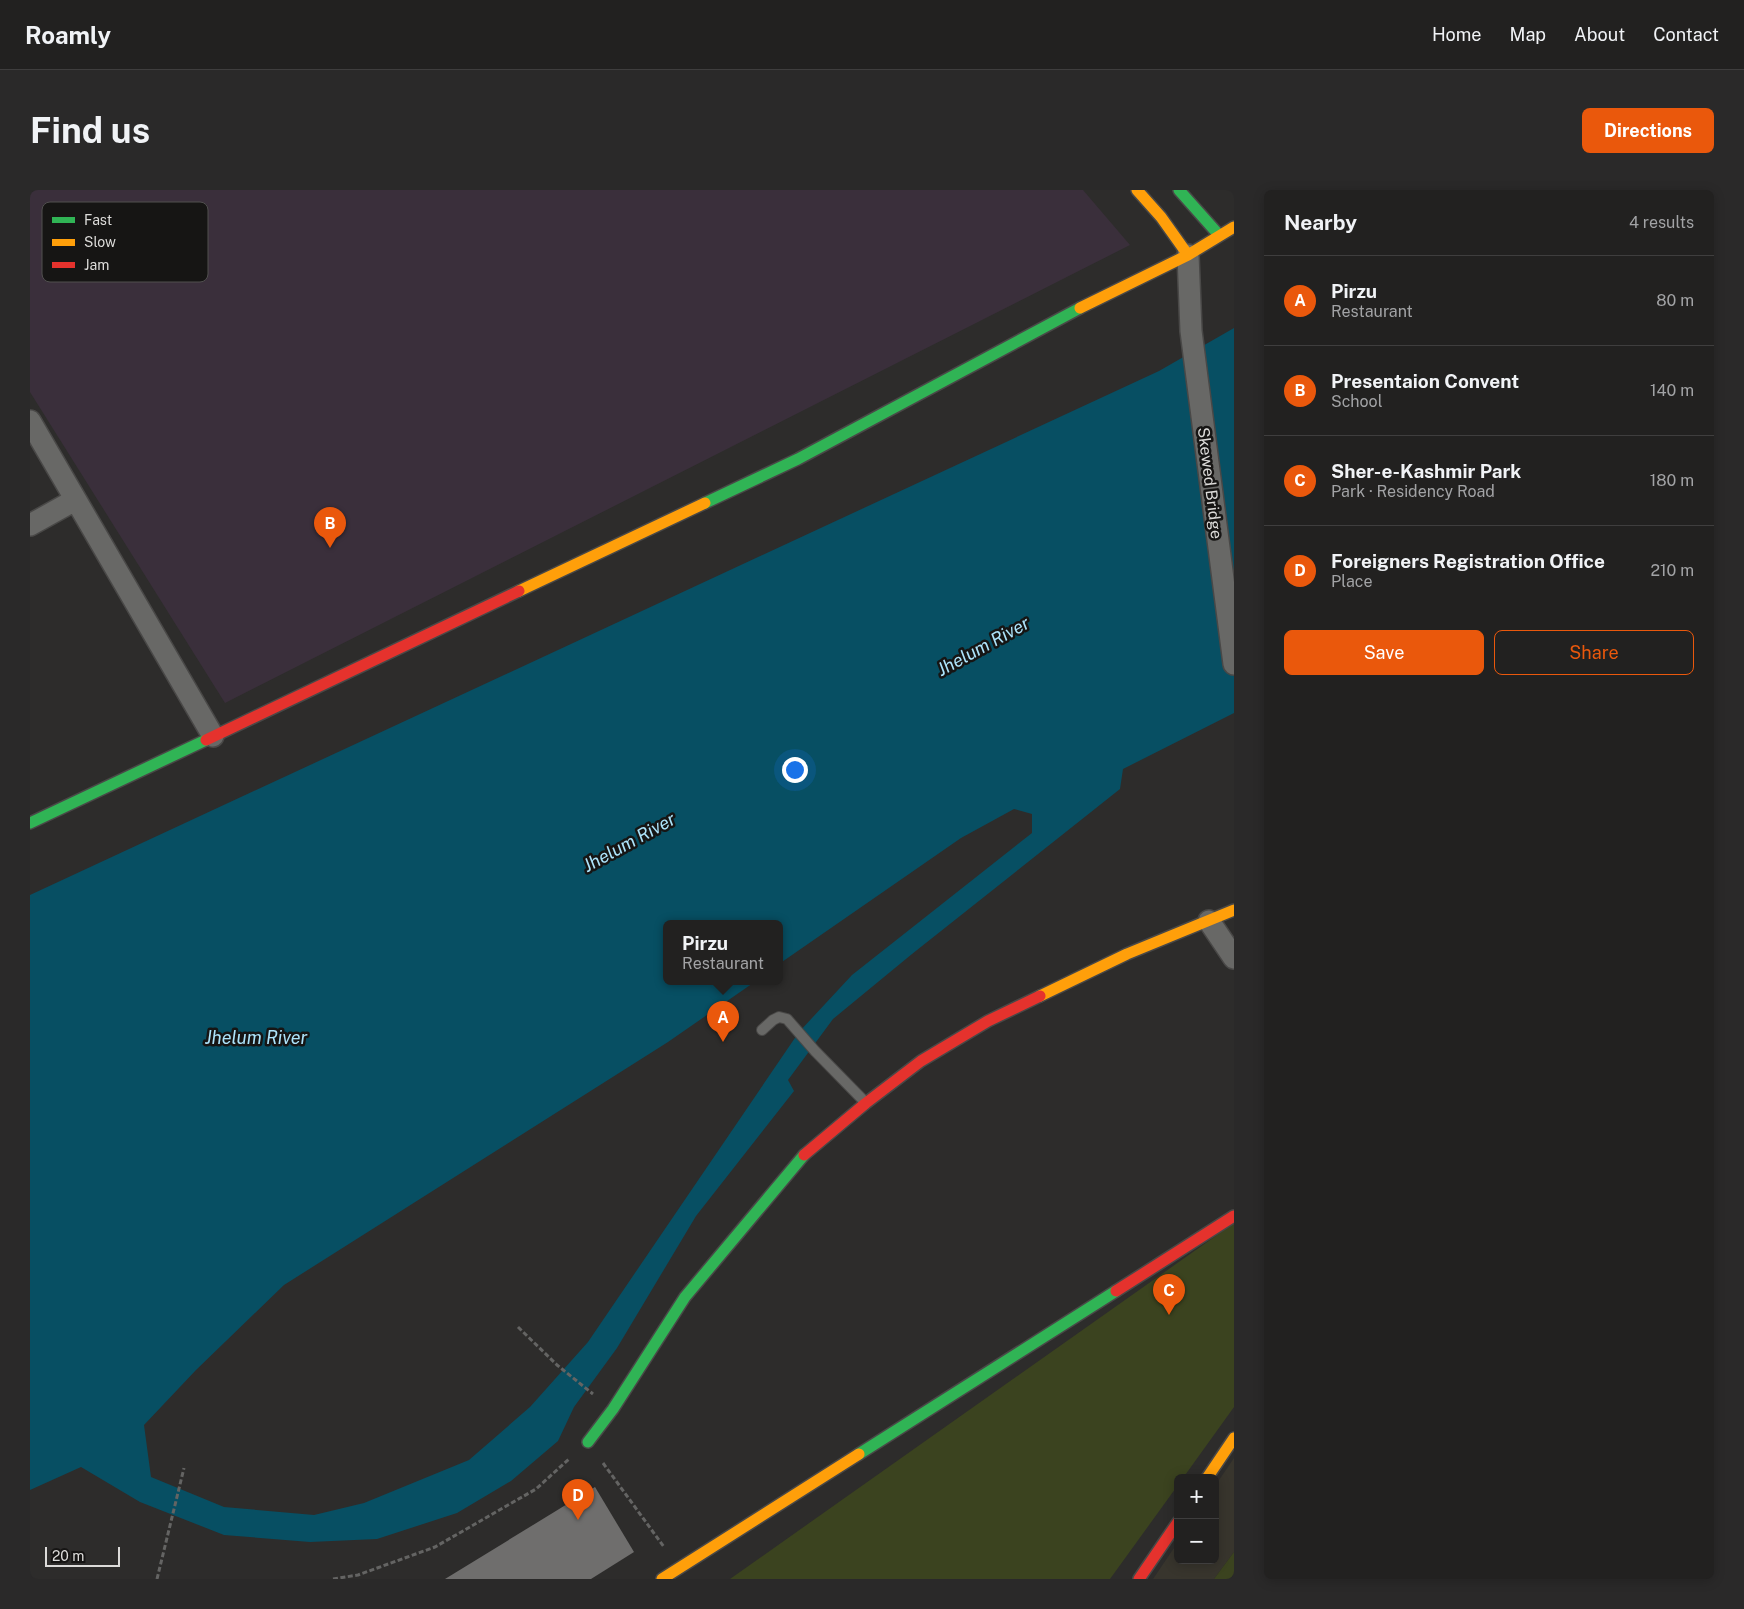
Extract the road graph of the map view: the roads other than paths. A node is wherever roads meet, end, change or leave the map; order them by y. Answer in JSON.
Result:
{"nodes":[{"id":1,"x":1137,"y":190,"type":"edge"},
{"id":2,"x":1179,"y":190,"type":"edge"},
{"id":3,"x":1234,"y":227,"type":"edge"},
{"id":4,"x":1219,"y":235,"type":"junction"},
{"id":5,"x":1188,"y":255,"type":"junction"},
{"id":6,"x":30,"y":421,"type":"edge"},
{"id":7,"x":75,"y":500,"type":"junction"},
{"id":8,"x":30,"y":525,"type":"edge"},
{"id":9,"x":1234,"y":664,"type":"edge"},
{"id":10,"x":213,"y":736,"type":"junction"},
{"id":11,"x":30,"y":823,"type":"edge"},
{"id":12,"x":1234,"y":910,"type":"edge"},
{"id":13,"x":1209,"y":921,"type":"junction"},
{"id":14,"x":1234,"y":958,"type":"edge"},
{"id":15,"x":762,"y":1030,"type":"dead end"},
{"id":16,"x":866,"y":1103,"type":"junction"},
{"id":17,"x":1234,"y":1216,"type":"edge"},
{"id":18,"x":1234,"y":1438,"type":"edge"},
{"id":19,"x":588,"y":1442,"type":"road end"},
{"id":20,"x":1210,"y":1474,"type":"edge"},
{"id":21,"x":1174,"y":1528,"type":"edge"},
{"id":22,"x":662,"y":1579,"type":"edge"},
{"id":23,"x":1140,"y":1579,"type":"edge"}],
"edges":[{"from":1,"to":5,"type":"street"},
{"from":2,"to":4,"type":"street"},
{"from":3,"to":4,"type":"street"},
{"from":4,"to":5,"type":"street"},
{"from":5,"to":9,"type":"street","name":"Skewed Bridge"},
{"from":5,"to":10,"type":"street"},
{"from":6,"to":7,"type":"street"},
{"from":7,"to":8,"type":"street"},
{"from":7,"to":10,"type":"street"},
{"from":10,"to":11,"type":"street"},
{"from":12,"to":13,"type":"street"},
{"from":13,"to":14,"type":"street"},
{"from":13,"to":16,"type":"street"},
{"from":15,"to":16,"type":"lane"},
{"from":16,"to":19,"type":"street"},
{"from":17,"to":22,"type":"street"},
{"from":18,"to":20,"type":"street"},
{"from":21,"to":23,"type":"street"}]}
